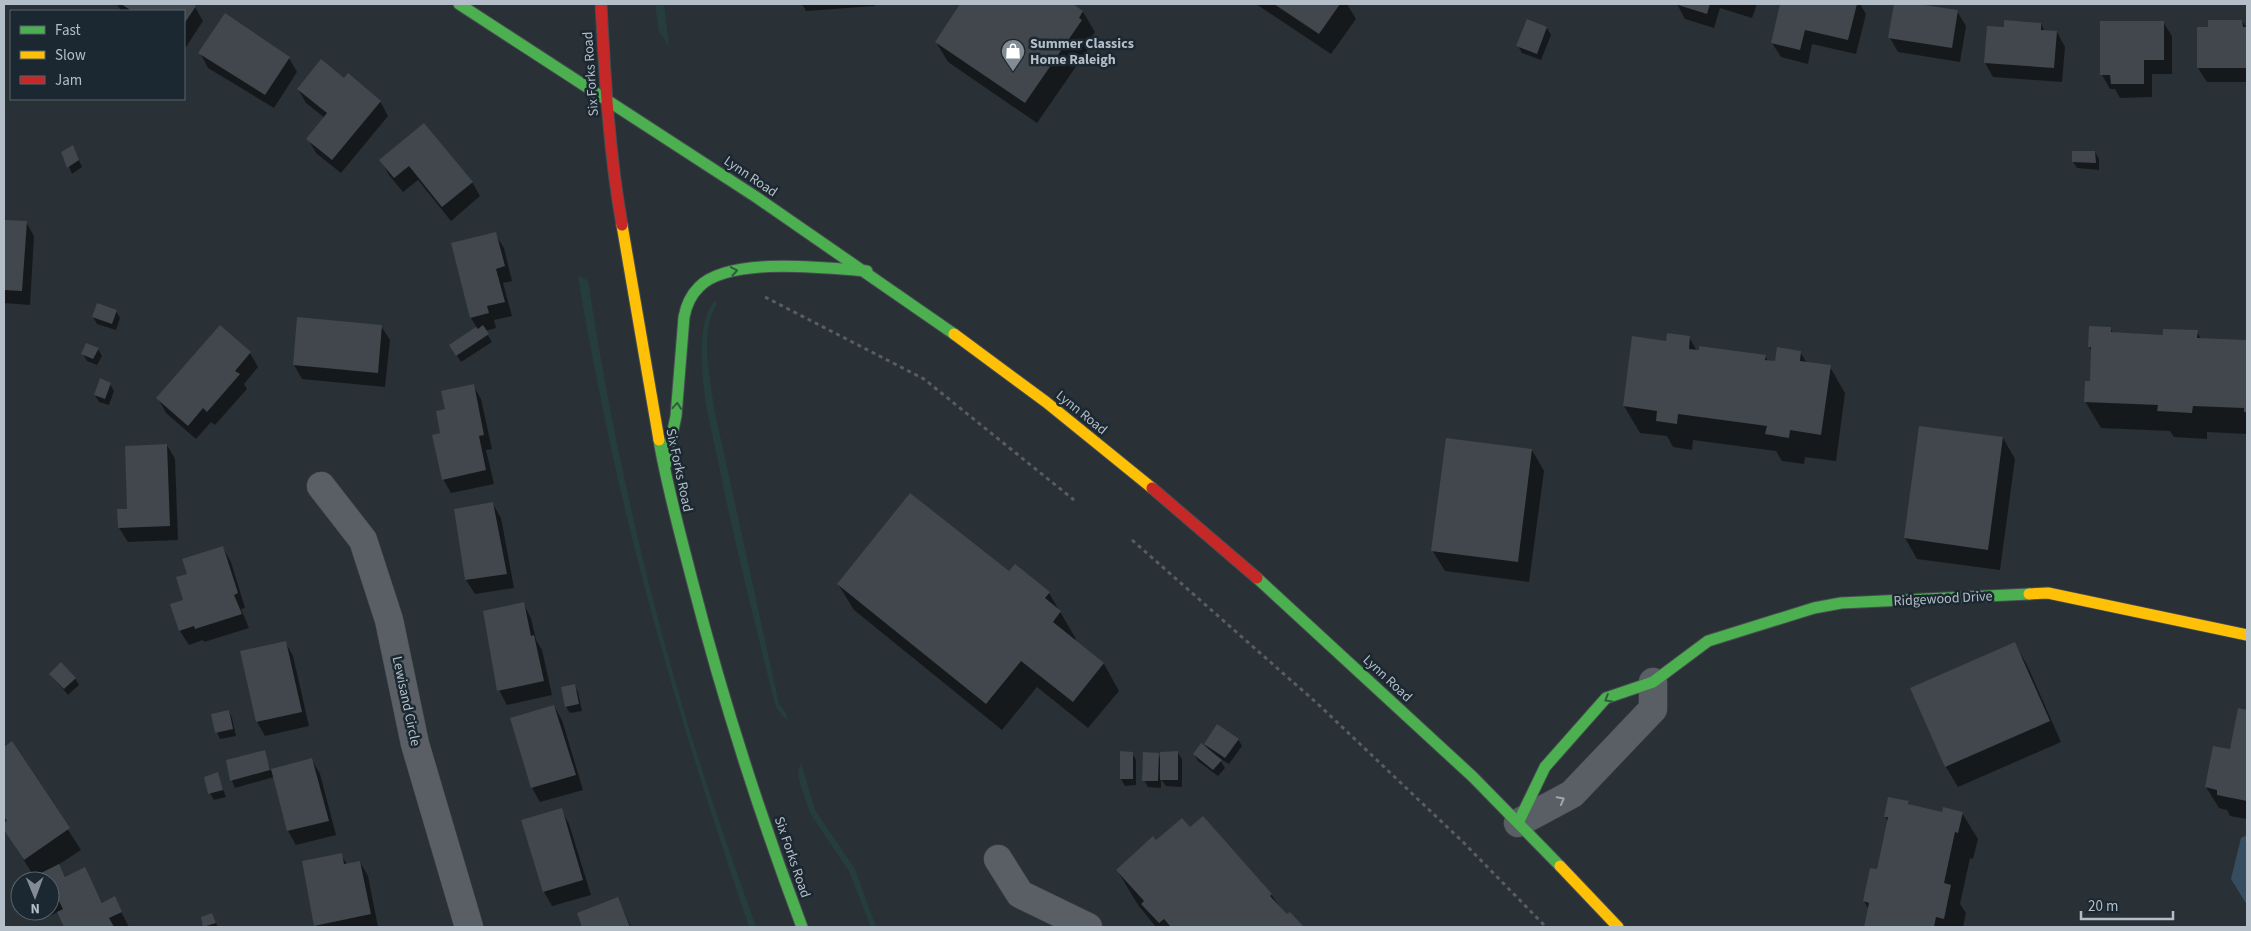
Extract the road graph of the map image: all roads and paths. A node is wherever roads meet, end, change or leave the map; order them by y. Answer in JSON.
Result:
{"nodes":[{"id":1,"x":459,"y":4,"type":"edge"},
{"id":2,"x":601,"y":4,"type":"edge"},
{"id":3,"x":606,"y":98,"type":"junction"},
{"id":4,"x":867,"y":271,"type":"junction"},
{"id":5,"x":763,"y":296,"type":"dead end"},
{"id":6,"x":664,"y":471,"type":"junction"},
{"id":7,"x":321,"y":486,"type":"dead end"},
{"id":8,"x":1074,"y":500,"type":"dead end"},
{"id":9,"x":1132,"y":540,"type":"dead end"},
{"id":10,"x":2247,"y":635,"type":"edge"},
{"id":11,"x":1654,"y":682,"type":"junction"},
{"id":12,"x":1518,"y":822,"type":"junction"},
{"id":13,"x":998,"y":859,"type":"dead end"},
{"id":14,"x":469,"y":927,"type":"edge"},
{"id":15,"x":802,"y":927,"type":"edge"},
{"id":16,"x":1088,"y":927,"type":"edge"},
{"id":17,"x":1546,"y":927,"type":"edge"},
{"id":18,"x":1618,"y":927,"type":"edge"}],
"edges":[{"from":1,"to":3,"type":"main road","name":"Lynn Road"},
{"from":2,"to":3,"type":"main road","name":"Six Forks Road"},
{"from":3,"to":4,"type":"main road","name":"Lynn Road"},
{"from":3,"to":6,"type":"main road","name":"Six Forks Road"},
{"from":6,"to":4,"type":"main road","one_way":true},
{"from":4,"to":12,"type":"main road","name":"Lynn Road"},
{"from":5,"to":8,"type":"path"},
{"from":6,"to":15,"type":"main road","name":"Six Forks Road"},
{"from":7,"to":14,"type":"street","name":"Lewisand Circle"},
{"from":9,"to":17,"type":"path"},
{"from":10,"to":11,"type":"main road","name":"Ridgewood Drive"},
{"from":11,"to":12,"type":"main road","name":"Ridgewood Drive","one_way":true},
{"from":12,"to":11,"type":"street","one_way":true},
{"from":12,"to":18,"type":"main road","name":"Lynn Road"},
{"from":13,"to":16,"type":"street"}]}
